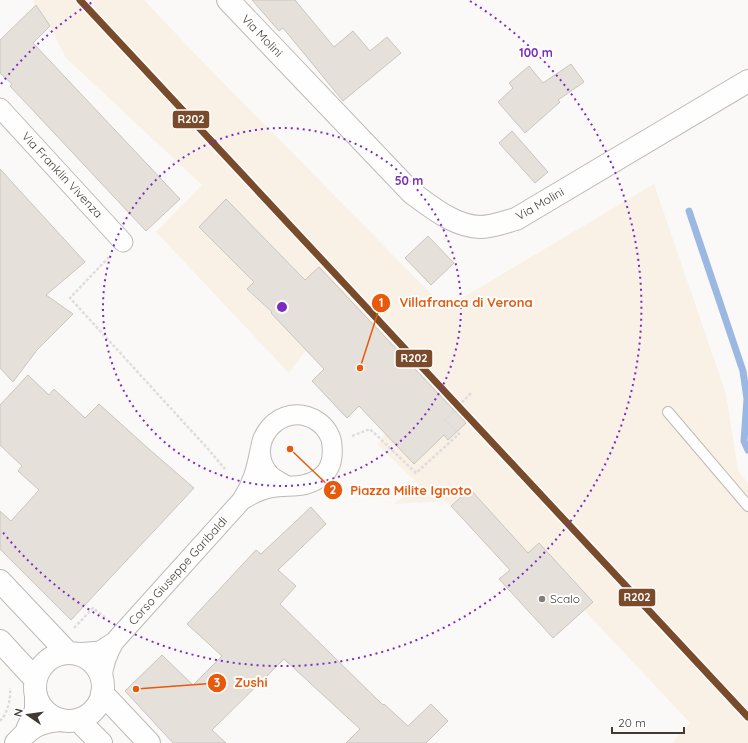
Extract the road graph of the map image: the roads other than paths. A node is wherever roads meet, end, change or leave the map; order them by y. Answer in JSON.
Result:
{"nodes":[{"id":1,"x":228,"y":0,"type":"edge"},
{"id":2,"x":748,"y":81,"type":"edge"},
{"id":3,"x":0,"y":108,"type":"edge"},
{"id":4,"x":123,"y":242,"type":"road end"},
{"id":5,"x":668,"y":412,"type":"dead end"},
{"id":6,"x":260,"y":450,"type":"junction"},
{"id":7,"x":287,"y":486,"type":"junction"},
{"id":8,"x":242,"y":500,"type":"junction"},
{"id":9,"x":748,"y":506,"type":"edge"},
{"id":10,"x":0,"y":581,"type":"edge"},
{"id":11,"x":118,"y":638,"type":"junction"},
{"id":12,"x":0,"y":641,"type":"edge"},
{"id":13,"x":72,"y":653,"type":"junction"},
{"id":14,"x":102,"y":686,"type":"junction"},
{"id":15,"x":36,"y":687,"type":"junction"},
{"id":16,"x":69,"y":720,"type":"junction"},
{"id":17,"x":21,"y":737,"type":"edge"},
{"id":18,"x":101,"y":743,"type":"edge"},
{"id":19,"x":149,"y":743,"type":"edge"}],
"edges":[{"from":1,"to":2,"type":"main road","name":"Via Molini"},
{"from":3,"to":4,"type":"street","name":"Via Franklin Vivenza"},
{"from":5,"to":9,"type":"lane"},
{"from":6,"to":7,"type":"street"},
{"from":6,"to":7,"type":"street"},
{"from":6,"to":8,"type":"street"},
{"from":7,"to":8,"type":"street"},
{"from":8,"to":11,"type":"street","name":"Corso Giuseppe Garibaldi"},
{"from":10,"to":13,"type":"main road"},
{"from":11,"to":13,"type":"street","name":"Corso Giuseppe Garibaldi"},
{"from":11,"to":14,"type":"street","name":"Corso Giuseppe Garibaldi"},
{"from":12,"to":15,"type":"main road"},
{"from":13,"to":14,"type":"main road"},
{"from":13,"to":15,"type":"main road"},
{"from":14,"to":16,"type":"main road"},
{"from":14,"to":19,"type":"main road"},
{"from":15,"to":16,"type":"main road"},
{"from":15,"to":17,"type":"main road"},
{"from":16,"to":17,"type":"main road"},
{"from":16,"to":18,"type":"main road"}]}
